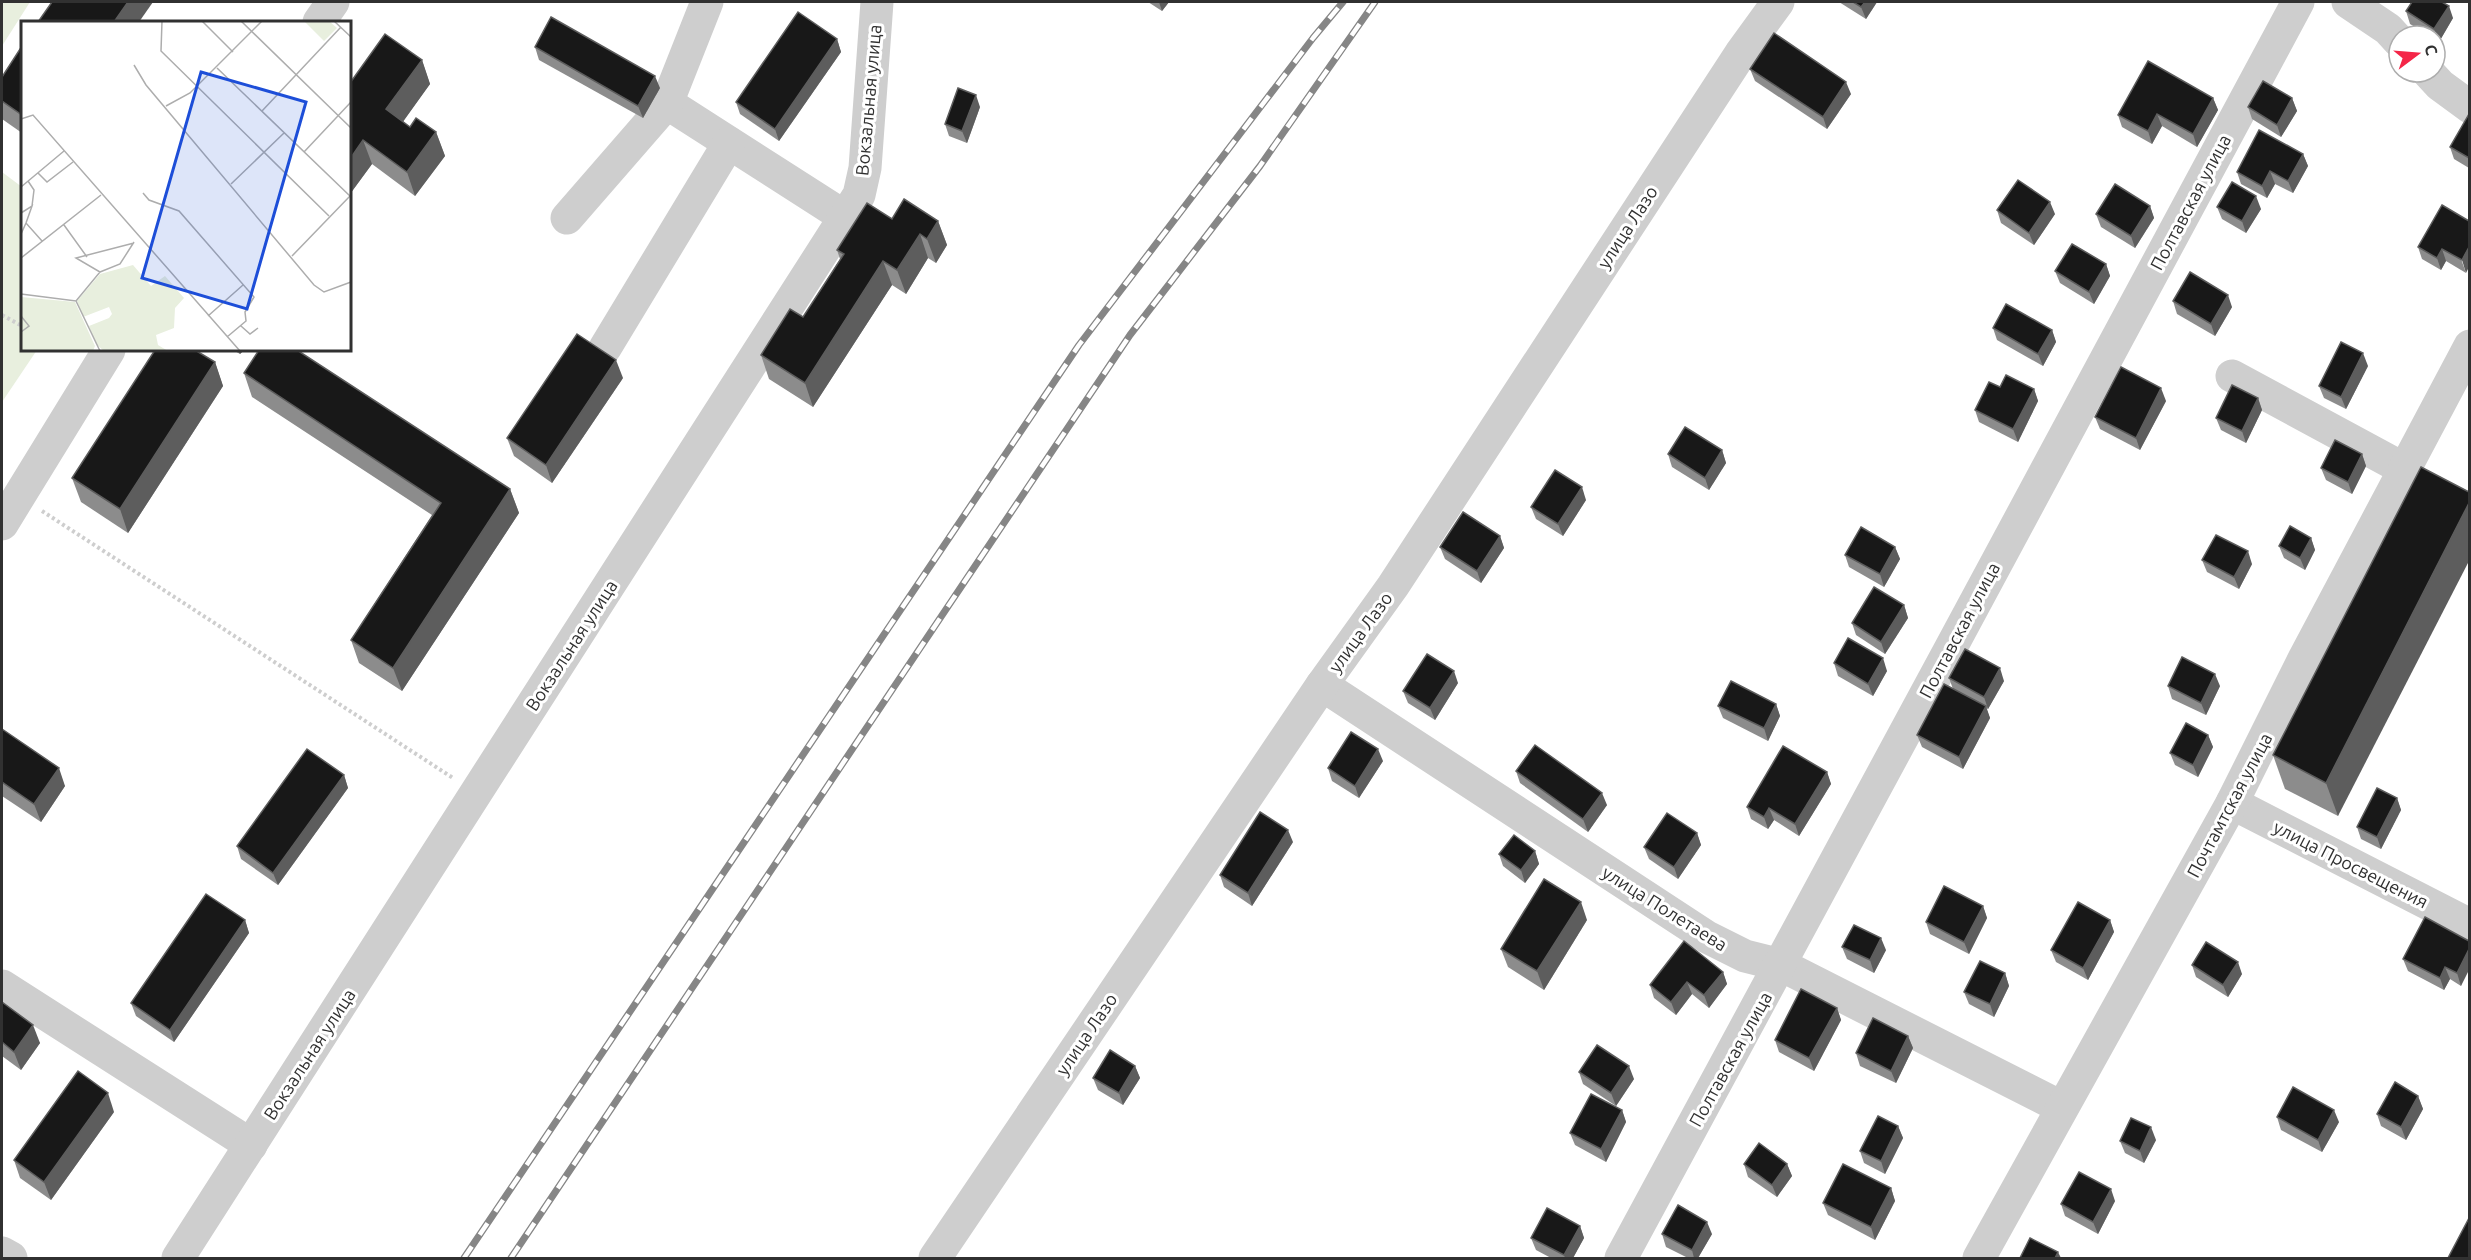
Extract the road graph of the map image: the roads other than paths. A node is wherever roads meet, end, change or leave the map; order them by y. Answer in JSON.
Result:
{"nodes":[{"id":1,"x":333,"y":2,"type":"edge"},
{"id":2,"x":707,"y":2,"type":"edge"},
{"id":3,"x":877,"y":2,"type":"edge"},
{"id":4,"x":1778,"y":2,"type":"edge"},
{"id":5,"x":2298,"y":2,"type":"edge"},
{"id":6,"x":2348,"y":2,"type":"edge"},
{"id":7,"x":320,"y":21,"type":"edge"},
{"id":8,"x":2387,"y":28,"type":"edge"},
{"id":9,"x":2439,"y":84,"type":"edge"},
{"id":10,"x":667,"y":103,"type":"junction"},
{"id":11,"x":2469,"y":107,"type":"edge"},
{"id":12,"x":729,"y":143,"type":"junction"},
{"id":13,"x":845,"y":217,"type":"junction"},
{"id":14,"x":567,"y":218,"type":"dead end"},
{"id":15,"x":2469,"y":346,"type":"edge"},
{"id":16,"x":605,"y":348,"type":"dead end"},
{"id":17,"x":108,"y":351,"type":"edge"},
{"id":18,"x":2232,"y":376,"type":"dead end"},
{"id":19,"x":2404,"y":469,"type":"junction"},
{"id":20,"x":2,"y":524,"type":"edge"},
{"id":21,"x":1322,"y":685,"type":"junction"},
{"id":22,"x":2232,"y":803,"type":"junction"},
{"id":23,"x":2469,"y":925,"type":"edge"},
{"id":24,"x":1781,"y":965,"type":"junction"},
{"id":25,"x":2,"y":986,"type":"edge"},
{"id":26,"x":2061,"y":1107,"type":"junction"},
{"id":27,"x":251,"y":1145,"type":"junction"},
{"id":28,"x":2,"y":1253,"type":"edge"},
{"id":29,"x":11,"y":1258,"type":"edge"},
{"id":30,"x":178,"y":1258,"type":"edge"},
{"id":31,"x":935,"y":1258,"type":"edge"},
{"id":32,"x":1621,"y":1258,"type":"edge"},
{"id":33,"x":1979,"y":1258,"type":"edge"}],
"edges":[{"from":1,"to":7,"type":"street"},
{"from":2,"to":10,"type":"street"},
{"from":3,"to":13,"type":"street","name":"Вокзальная улица"},
{"from":4,"to":21,"type":"street","name":"улица Лазо"},
{"from":5,"to":24,"type":"street","name":"Полтавская улица"},
{"from":6,"to":8,"type":"street"},
{"from":9,"to":11,"type":"street"},
{"from":10,"to":12,"type":"street"},
{"from":10,"to":14,"type":"street"},
{"from":12,"to":13,"type":"street"},
{"from":12,"to":16,"type":"street"},
{"from":13,"to":27,"type":"street","name":"Вокзальная улица"},
{"from":15,"to":19,"type":"street","name":"Почтамтская улица"},
{"from":17,"to":20,"type":"street"},
{"from":18,"to":19,"type":"street"},
{"from":19,"to":22,"type":"street","name":"Почтамтская улица"},
{"from":21,"to":24,"type":"street","name":"улица Полетаева"},
{"from":21,"to":31,"type":"street","name":"улица Лазо"},
{"from":22,"to":23,"type":"street","name":"улица Просвещения"},
{"from":22,"to":26,"type":"street","name":"Почтамтская улица"},
{"from":24,"to":26,"type":"street","name":"улица Полетаева"},
{"from":24,"to":32,"type":"street","name":"Полтавская улица"},
{"from":25,"to":27,"type":"street"},
{"from":26,"to":33,"type":"street","name":"Почтамтская улица"},
{"from":27,"to":30,"type":"street","name":"Вокзальная улица"},
{"from":28,"to":29,"type":"street"}]}
